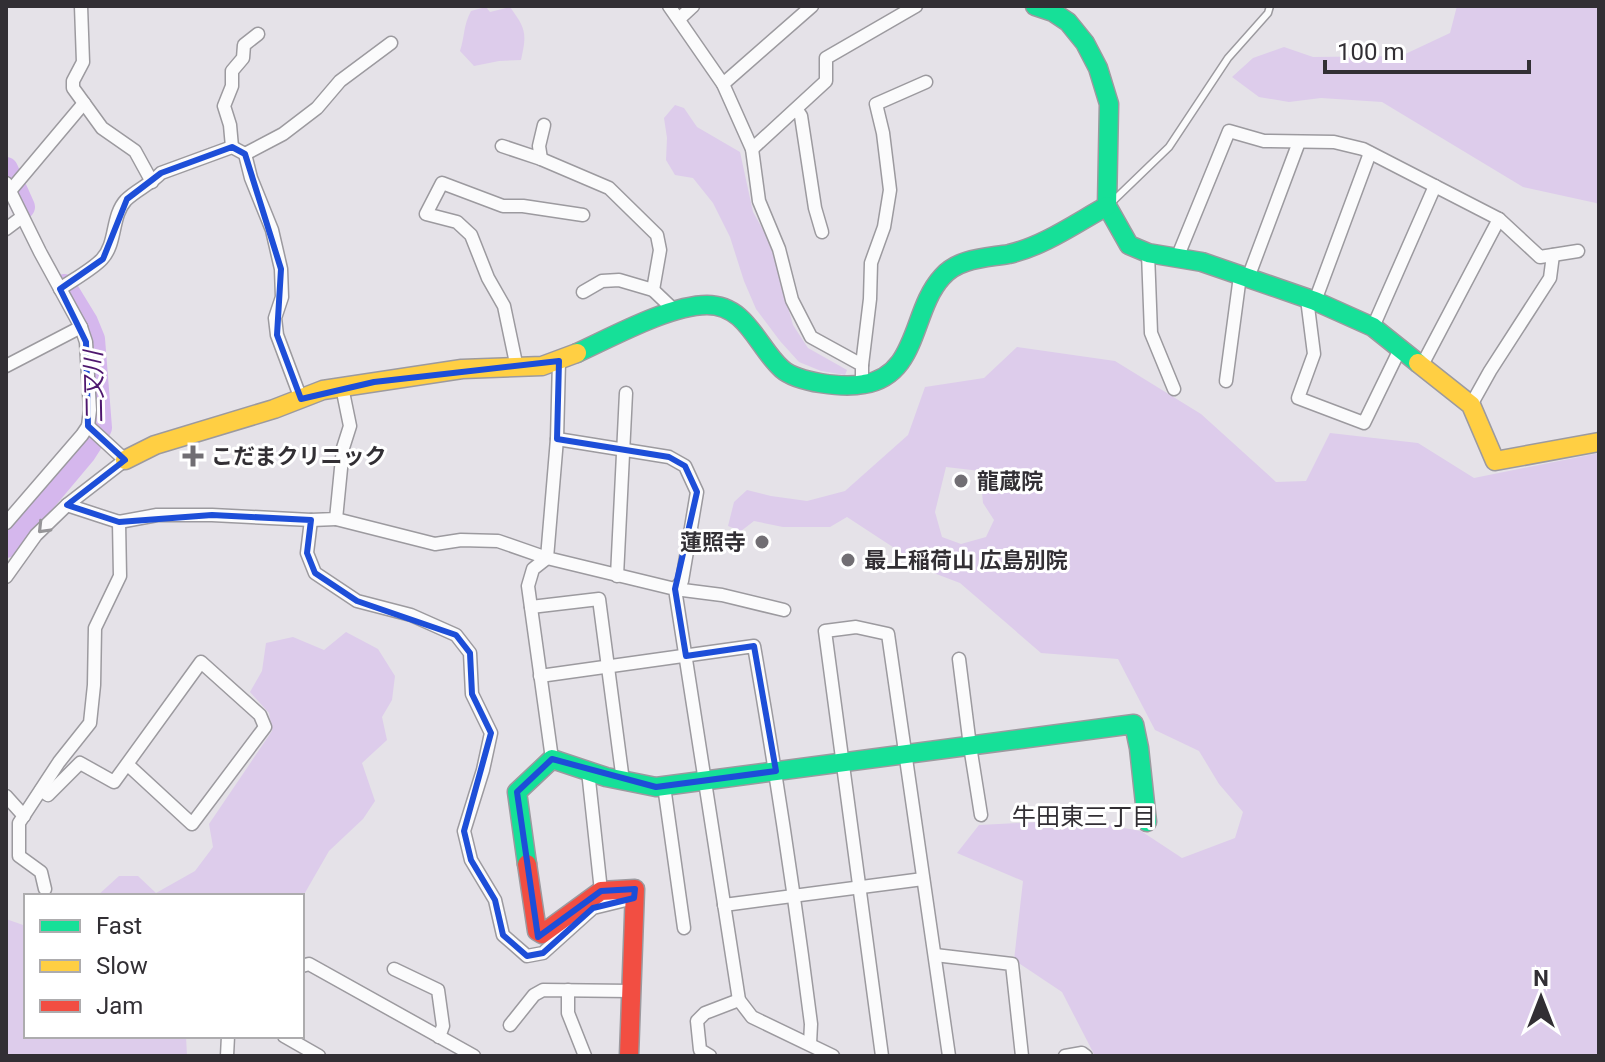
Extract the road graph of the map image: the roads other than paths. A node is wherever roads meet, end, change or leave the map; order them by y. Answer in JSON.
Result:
{"nodes":[{"id":1,"x":81,"y":6,"type":"edge"},
{"id":2,"x":669,"y":6,"type":"edge"},
{"id":3,"x":693,"y":6,"type":"edge"},
{"id":4,"x":812,"y":6,"type":"edge"},
{"id":5,"x":916,"y":6,"type":"edge"},
{"id":6,"x":1035,"y":6,"type":"edge"},
{"id":7,"x":1270,"y":6,"type":"edge"},
{"id":8,"x":679,"y":19,"type":"junction"},
{"id":9,"x":258,"y":34,"type":"dead end"},
{"id":10,"x":391,"y":43,"type":"dead end"},
{"id":11,"x":926,"y":82,"type":"dead end"},
{"id":12,"x":723,"y":84,"type":"junction"},
{"id":13,"x":84,"y":103,"type":"junction"},
{"id":14,"x":797,"y":110,"type":"junction"},
{"id":15,"x":544,"y":125,"type":"dead end"},
{"id":16,"x":1299,"y":142,"type":"junction"},
{"id":17,"x":502,"y":146,"type":"dead end"},
{"id":18,"x":232,"y":147,"type":"junction"},
{"id":19,"x":752,"y":149,"type":"junction"},
{"id":20,"x":1370,"y":153,"type":"junction"},
{"id":21,"x":245,"y":154,"type":"junction"},
{"id":22,"x":541,"y":159,"type":"junction"},
{"id":23,"x":152,"y":182,"type":"junction"},
{"id":24,"x":1435,"y":186,"type":"junction"},
{"id":25,"x":8,"y":187,"type":"edge"},
{"id":26,"x":1107,"y":206,"type":"junction"},
{"id":27,"x":583,"y":215,"type":"dead end"},
{"id":28,"x":22,"y":217,"type":"junction"},
{"id":29,"x":1499,"y":219,"type":"junction"},
{"id":30,"x":6,"y":229,"type":"edge"},
{"id":31,"x":822,"y":232,"type":"dead end"},
{"id":32,"x":1578,"y":251,"type":"dead end"},
{"id":33,"x":1148,"y":253,"type":"junction"},
{"id":34,"x":1553,"y":255,"type":"junction"},
{"id":35,"x":1177,"y":258,"type":"junction"},
{"id":36,"x":1244,"y":277,"type":"junction"},
{"id":37,"x":60,"y":289,"type":"junction"},
{"id":38,"x":653,"y":290,"type":"junction"},
{"id":39,"x":583,"y":292,"type":"dead end"},
{"id":40,"x":1311,"y":300,"type":"junction"},
{"id":41,"x":674,"y":310,"type":"junction"},
{"id":42,"x":81,"y":327,"type":"junction"},
{"id":43,"x":1373,"y":327,"type":"junction"},
{"id":44,"x":1400,"y":349,"type":"junction"},
{"id":45,"x":559,"y":361,"type":"junction"},
{"id":46,"x":862,"y":365,"type":"junction"},
{"id":47,"x":6,"y":366,"type":"edge"},
{"id":48,"x":1421,"y":367,"type":"junction"},
{"id":49,"x":517,"y":368,"type":"junction"},
{"id":50,"x":1226,"y":381,"type":"dead end"},
{"id":51,"x":862,"y":385,"type":"junction"},
{"id":52,"x":342,"y":387,"type":"junction"},
{"id":53,"x":1174,"y":389,"type":"dead end"},
{"id":54,"x":626,"y":393,"type":"dead end"},
{"id":55,"x":301,"y":399,"type":"junction"},
{"id":56,"x":1471,"y":405,"type":"junction"},
{"id":57,"x":88,"y":426,"type":"junction"},
{"id":58,"x":557,"y":439,"type":"junction"},
{"id":59,"x":1599,"y":442,"type":"edge"},
{"id":60,"x":624,"y":448,"type":"junction"},
{"id":61,"x":125,"y":460,"type":"junction"},
{"id":62,"x":67,"y":505,"type":"junction"},
{"id":63,"x":336,"y":519,"type":"junction"},
{"id":64,"x":311,"y":520,"type":"junction"},
{"id":65,"x":119,"y":522,"type":"junction"},
{"id":66,"x":6,"y":523,"type":"edge"},
{"id":67,"x":547,"y":558,"type":"junction"},
{"id":68,"x":617,"y":576,"type":"junction"},
{"id":69,"x":6,"y":577,"type":"edge"},
{"id":70,"x":675,"y":589,"type":"junction"},
{"id":71,"x":531,"y":607,"type":"junction"},
{"id":72,"x":784,"y":610,"type":"dead end"},
{"id":73,"x":686,"y":656,"type":"junction"},
{"id":74,"x":959,"y":659,"type":"dead end"},
{"id":75,"x":608,"y":667,"type":"junction"},
{"id":76,"x":540,"y":676,"type":"junction"},
{"id":77,"x":970,"y":746,"type":"junction"},
{"id":78,"x":905,"y":754,"type":"junction"},
{"id":79,"x":552,"y":759,"type":"junction"},
{"id":80,"x":843,"y":762,"type":"junction"},
{"id":81,"x":127,"y":764,"type":"junction"},
{"id":82,"x":588,"y":771,"type":"junction"},
{"id":83,"x":776,"y":771,"type":"junction"},
{"id":84,"x":705,"y":780,"type":"junction"},
{"id":85,"x":623,"y":781,"type":"junction"},
{"id":86,"x":664,"y":786,"type":"junction"},
{"id":87,"x":41,"y":790,"type":"junction"},
{"id":88,"x":6,"y":796,"type":"edge"},
{"id":89,"x":981,"y":815,"type":"dead end"},
{"id":90,"x":24,"y":816,"type":"junction"},
{"id":91,"x":1147,"y":822,"type":"dead end"},
{"id":92,"x":923,"y":879,"type":"junction"},
{"id":93,"x":859,"y":887,"type":"junction"},
{"id":94,"x":45,"y":889,"type":"dead end"},
{"id":95,"x":601,"y":891,"type":"junction"},
{"id":96,"x":794,"y":896,"type":"junction"},
{"id":97,"x":634,"y":898,"type":"junction"},
{"id":98,"x":724,"y":905,"type":"junction"},
{"id":99,"x":684,"y":928,"type":"dead end"},
{"id":100,"x":935,"y":955,"type":"junction"},
{"id":101,"x":304,"y":965,"type":"edge"},
{"id":102,"x":394,"y":969,"type":"dead end"},
{"id":103,"x":568,"y":990,"type":"junction"},
{"id":104,"x":631,"y":991,"type":"junction"},
{"id":105,"x":739,"y":1000,"type":"junction"},
{"id":106,"x":510,"y":1025,"type":"dead end"},
{"id":107,"x":439,"y":1037,"type":"junction"},
{"id":108,"x":288,"y":1038,"type":"edge"},
{"id":109,"x":810,"y":1044,"type":"junction"},
{"id":110,"x":319,"y":1056,"type":"edge"},
{"id":111,"x":474,"y":1056,"type":"edge"},
{"id":112,"x":585,"y":1056,"type":"edge"},
{"id":113,"x":629,"y":1056,"type":"edge"},
{"id":114,"x":710,"y":1056,"type":"edge"},
{"id":115,"x":833,"y":1056,"type":"edge"},
{"id":116,"x":882,"y":1056,"type":"edge"},
{"id":117,"x":949,"y":1056,"type":"edge"},
{"id":118,"x":1022,"y":1056,"type":"edge"},
{"id":119,"x":1065,"y":1056,"type":"edge"},
{"id":120,"x":1086,"y":1056,"type":"edge"}],
"edges":[{"from":1,"to":13,"type":"street"},
{"from":2,"to":8,"type":"street"},
{"from":3,"to":8,"type":"street"},
{"from":4,"to":12,"type":"street"},
{"from":5,"to":14,"type":"street"},
{"from":6,"to":26,"type":"street"},
{"from":7,"to":26,"type":"lane"},
{"from":8,"to":12,"type":"street"},
{"from":9,"to":18,"type":"street"},
{"from":10,"to":21,"type":"street"},
{"from":11,"to":46,"type":"street"},
{"from":12,"to":19,"type":"street"},
{"from":13,"to":23,"type":"street"},
{"from":13,"to":25,"type":"street"},
{"from":14,"to":19,"type":"street"},
{"from":14,"to":31,"type":"street"},
{"from":15,"to":22,"type":"street"},
{"from":16,"to":20,"type":"street"},
{"from":16,"to":35,"type":"street"},
{"from":16,"to":36,"type":"street"},
{"from":17,"to":22,"type":"street"},
{"from":18,"to":21,"type":"street"},
{"from":18,"to":23,"type":"street"},
{"from":19,"to":46,"type":"street"},
{"from":20,"to":24,"type":"street"},
{"from":20,"to":40,"type":"street"},
{"from":21,"to":55,"type":"street"},
{"from":22,"to":38,"type":"street"},
{"from":23,"to":37,"type":"street"},
{"from":24,"to":29,"type":"street"},
{"from":24,"to":43,"type":"street"},
{"from":25,"to":28,"type":"street"},
{"from":26,"to":33,"type":"street"},
{"from":26,"to":51,"type":"street"},
{"from":27,"to":49,"type":"street"},
{"from":28,"to":30,"type":"street"},
{"from":28,"to":37,"type":"street"},
{"from":29,"to":34,"type":"street"},
{"from":29,"to":48,"type":"street"},
{"from":32,"to":34,"type":"street"},
{"from":33,"to":35,"type":"street"},
{"from":33,"to":53,"type":"street"},
{"from":34,"to":56,"type":"street"},
{"from":35,"to":36,"type":"street"},
{"from":36,"to":40,"type":"street"},
{"from":36,"to":50,"type":"street"},
{"from":37,"to":42,"type":"street"},
{"from":38,"to":39,"type":"street"},
{"from":38,"to":41,"type":"street"},
{"from":40,"to":43,"type":"street"},
{"from":40,"to":44,"type":"street"},
{"from":41,"to":45,"type":"street"},
{"from":41,"to":51,"type":"street"},
{"from":42,"to":47,"type":"street"},
{"from":42,"to":57,"type":"street"},
{"from":43,"to":44,"type":"street"},
{"from":44,"to":48,"type":"street"},
{"from":45,"to":49,"type":"street"},
{"from":45,"to":58,"type":"street"},
{"from":46,"to":51,"type":"street"},
{"from":48,"to":56,"type":"street"},
{"from":49,"to":52,"type":"street"},
{"from":52,"to":55,"type":"street"},
{"from":52,"to":63,"type":"street"},
{"from":54,"to":60,"type":"street"},
{"from":55,"to":61,"type":"street"},
{"from":56,"to":59,"type":"street"},
{"from":57,"to":61,"type":"street"},
{"from":57,"to":66,"type":"street"},
{"from":58,"to":60,"type":"street"},
{"from":58,"to":67,"type":"street"},
{"from":60,"to":68,"type":"street"},
{"from":60,"to":70,"type":"street"},
{"from":61,"to":62,"type":"street"},
{"from":62,"to":65,"type":"street"},
{"from":62,"to":69,"type":"street","one_way":true},
{"from":63,"to":64,"type":"street"},
{"from":63,"to":67,"type":"street"},
{"from":64,"to":65,"type":"street"},
{"from":64,"to":97,"type":"street"},
{"from":65,"to":87,"type":"street"},
{"from":67,"to":68,"type":"street"},
{"from":67,"to":71,"type":"street"},
{"from":68,"to":70,"type":"street"},
{"from":70,"to":72,"type":"street"},
{"from":70,"to":73,"type":"street"},
{"from":71,"to":75,"type":"street"},
{"from":71,"to":76,"type":"street"},
{"from":73,"to":75,"type":"street"},
{"from":73,"to":83,"type":"street"},
{"from":73,"to":84,"type":"street"},
{"from":74,"to":77,"type":"street"},
{"from":75,"to":76,"type":"street"},
{"from":75,"to":85,"type":"street"},
{"from":76,"to":79,"type":"street"},
{"from":77,"to":78,"type":"street"},
{"from":77,"to":89,"type":"street"},
{"from":77,"to":91,"type":"street"},
{"from":78,"to":80,"type":"street"},
{"from":78,"to":80,"type":"street"},
{"from":78,"to":92,"type":"street"},
{"from":79,"to":82,"type":"street"},
{"from":79,"to":95,"type":"street"},
{"from":80,"to":83,"type":"street"},
{"from":80,"to":93,"type":"street"},
{"from":81,"to":81,"type":"street"},
{"from":81,"to":87,"type":"street"},
{"from":82,"to":85,"type":"street"},
{"from":82,"to":95,"type":"street"},
{"from":83,"to":84,"type":"street"},
{"from":83,"to":96,"type":"street"},
{"from":84,"to":86,"type":"street"},
{"from":84,"to":98,"type":"street"},
{"from":85,"to":86,"type":"street"},
{"from":86,"to":99,"type":"street"},
{"from":87,"to":90,"type":"street"},
{"from":88,"to":90,"type":"street"},
{"from":90,"to":94,"type":"street"},
{"from":92,"to":93,"type":"street"},
{"from":92,"to":100,"type":"street"},
{"from":93,"to":96,"type":"street"},
{"from":93,"to":116,"type":"street"},
{"from":95,"to":97,"type":"street"},
{"from":96,"to":98,"type":"street"},
{"from":96,"to":109,"type":"street"},
{"from":97,"to":104,"type":"street"},
{"from":98,"to":105,"type":"street"},
{"from":100,"to":117,"type":"street"},
{"from":100,"to":118,"type":"street"},
{"from":101,"to":107,"type":"street"},
{"from":102,"to":107,"type":"street"},
{"from":103,"to":104,"type":"street"},
{"from":103,"to":106,"type":"street"},
{"from":103,"to":112,"type":"street"},
{"from":104,"to":113,"type":"street"},
{"from":105,"to":109,"type":"street"},
{"from":105,"to":114,"type":"street"},
{"from":107,"to":111,"type":"street"},
{"from":108,"to":110,"type":"street"},
{"from":109,"to":115,"type":"street"},
{"from":119,"to":120,"type":"street"}]}
